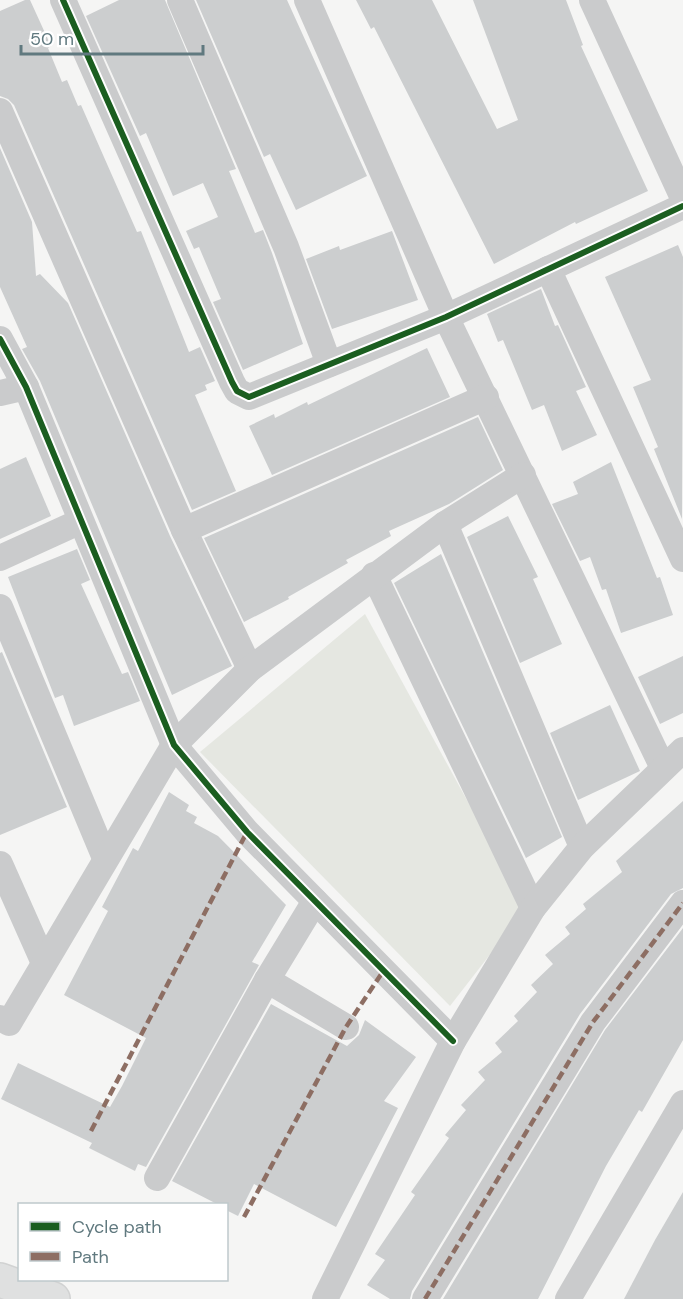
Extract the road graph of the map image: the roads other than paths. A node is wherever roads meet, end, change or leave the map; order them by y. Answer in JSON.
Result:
{"nodes":[{"id":1,"x":63,"y":0,"type":"edge"},
{"id":2,"x":180,"y":0,"type":"edge"},
{"id":3,"x":307,"y":0,"type":"edge"},
{"id":4,"x":592,"y":0,"type":"edge"},
{"id":5,"x":0,"y":111,"type":"edge"},
{"id":6,"x":683,"y":198,"type":"edge"},
{"id":7,"x":683,"y":206,"type":"edge"},
{"id":8,"x":548,"y":269,"type":"junction"},
{"id":9,"x":446,"y":317,"type":"junction"},
{"id":10,"x":0,"y":339,"type":"edge"},
{"id":11,"x":329,"y":364,"type":"junction"},
{"id":12,"x":26,"y":387,"type":"junction"},
{"id":13,"x":0,"y":393,"type":"edge"},
{"id":14,"x":486,"y":397,"type":"junction"},
{"id":15,"x":523,"y":475,"type":"junction"},
{"id":16,"x":79,"y":522,"type":"junction"},
{"id":17,"x":445,"y":524,"type":"junction"},
{"id":18,"x":184,"y":530,"type":"junction"},
{"id":19,"x":0,"y":558,"type":"edge"},
{"id":20,"x":683,"y":559,"type":"edge"},
{"id":21,"x":374,"y":575,"type":"junction"},
{"id":22,"x":0,"y":607,"type":"edge"},
{"id":23,"x":250,"y":669,"type":"junction"},
{"id":24,"x":174,"y":745,"type":"junction"},
{"id":25,"x":683,"y":750,"type":"edge"},
{"id":26,"x":663,"y":768,"type":"junction"},
{"id":27,"x":582,"y":847,"type":"junction"},
{"id":28,"x":105,"y":858,"type":"junction"},
{"id":29,"x":0,"y":864,"type":"edge"},
{"id":30,"x":315,"y":902,"type":"junction"},
{"id":31,"x":683,"y":903,"type":"edge"},
{"id":32,"x":533,"y":908,"type":"junction"},
{"id":33,"x":44,"y":963,"type":"junction"},
{"id":34,"x":267,"y":980,"type":"junction"},
{"id":35,"x":0,"y":1018,"type":"edge"},
{"id":36,"x":346,"y":1028,"type":"dead end"},
{"id":37,"x":453,"y":1041,"type":"junction"},
{"id":38,"x":683,"y":1103,"type":"edge"},
{"id":39,"x":157,"y":1178,"type":"dead end"},
{"id":40,"x":0,"y":1280,"type":"edge"},
{"id":41,"x":53,"y":1299,"type":"edge"},
{"id":42,"x":325,"y":1299,"type":"edge"},
{"id":43,"x":425,"y":1299,"type":"edge"},
{"id":44,"x":568,"y":1299,"type":"edge"}],
"edges":[{"from":1,"to":11,"type":"street"},
{"from":2,"to":11,"type":"street"},
{"from":3,"to":9,"type":"street"},
{"from":4,"to":6,"type":"street"},
{"from":5,"to":18,"type":"street"},
{"from":7,"to":8,"type":"street"},
{"from":8,"to":9,"type":"street"},
{"from":8,"to":20,"type":"street"},
{"from":9,"to":11,"type":"street"},
{"from":9,"to":14,"type":"street"},
{"from":10,"to":12,"type":"street"},
{"from":12,"to":13,"type":"street"},
{"from":12,"to":16,"type":"street"},
{"from":14,"to":15,"type":"street"},
{"from":14,"to":18,"type":"street"},
{"from":15,"to":17,"type":"street"},
{"from":15,"to":26,"type":"street"},
{"from":16,"to":19,"type":"street"},
{"from":16,"to":24,"type":"street"},
{"from":17,"to":21,"type":"street"},
{"from":17,"to":27,"type":"street"},
{"from":18,"to":23,"type":"street"},
{"from":21,"to":23,"type":"street"},
{"from":21,"to":32,"type":"street"},
{"from":22,"to":28,"type":"street"},
{"from":23,"to":24,"type":"street"},
{"from":24,"to":28,"type":"street"},
{"from":24,"to":30,"type":"street"},
{"from":25,"to":26,"type":"street"},
{"from":26,"to":27,"type":"street"},
{"from":27,"to":32,"type":"street"},
{"from":28,"to":33,"type":"street"},
{"from":29,"to":33,"type":"street"},
{"from":30,"to":34,"type":"street"},
{"from":30,"to":37,"type":"street"},
{"from":31,"to":43,"type":"street"},
{"from":32,"to":37,"type":"street"},
{"from":33,"to":35,"type":"street"},
{"from":34,"to":36,"type":"street"},
{"from":34,"to":39,"type":"street"},
{"from":37,"to":42,"type":"street"},
{"from":38,"to":44,"type":"street"},
{"from":40,"to":41,"type":"main road"}]}
